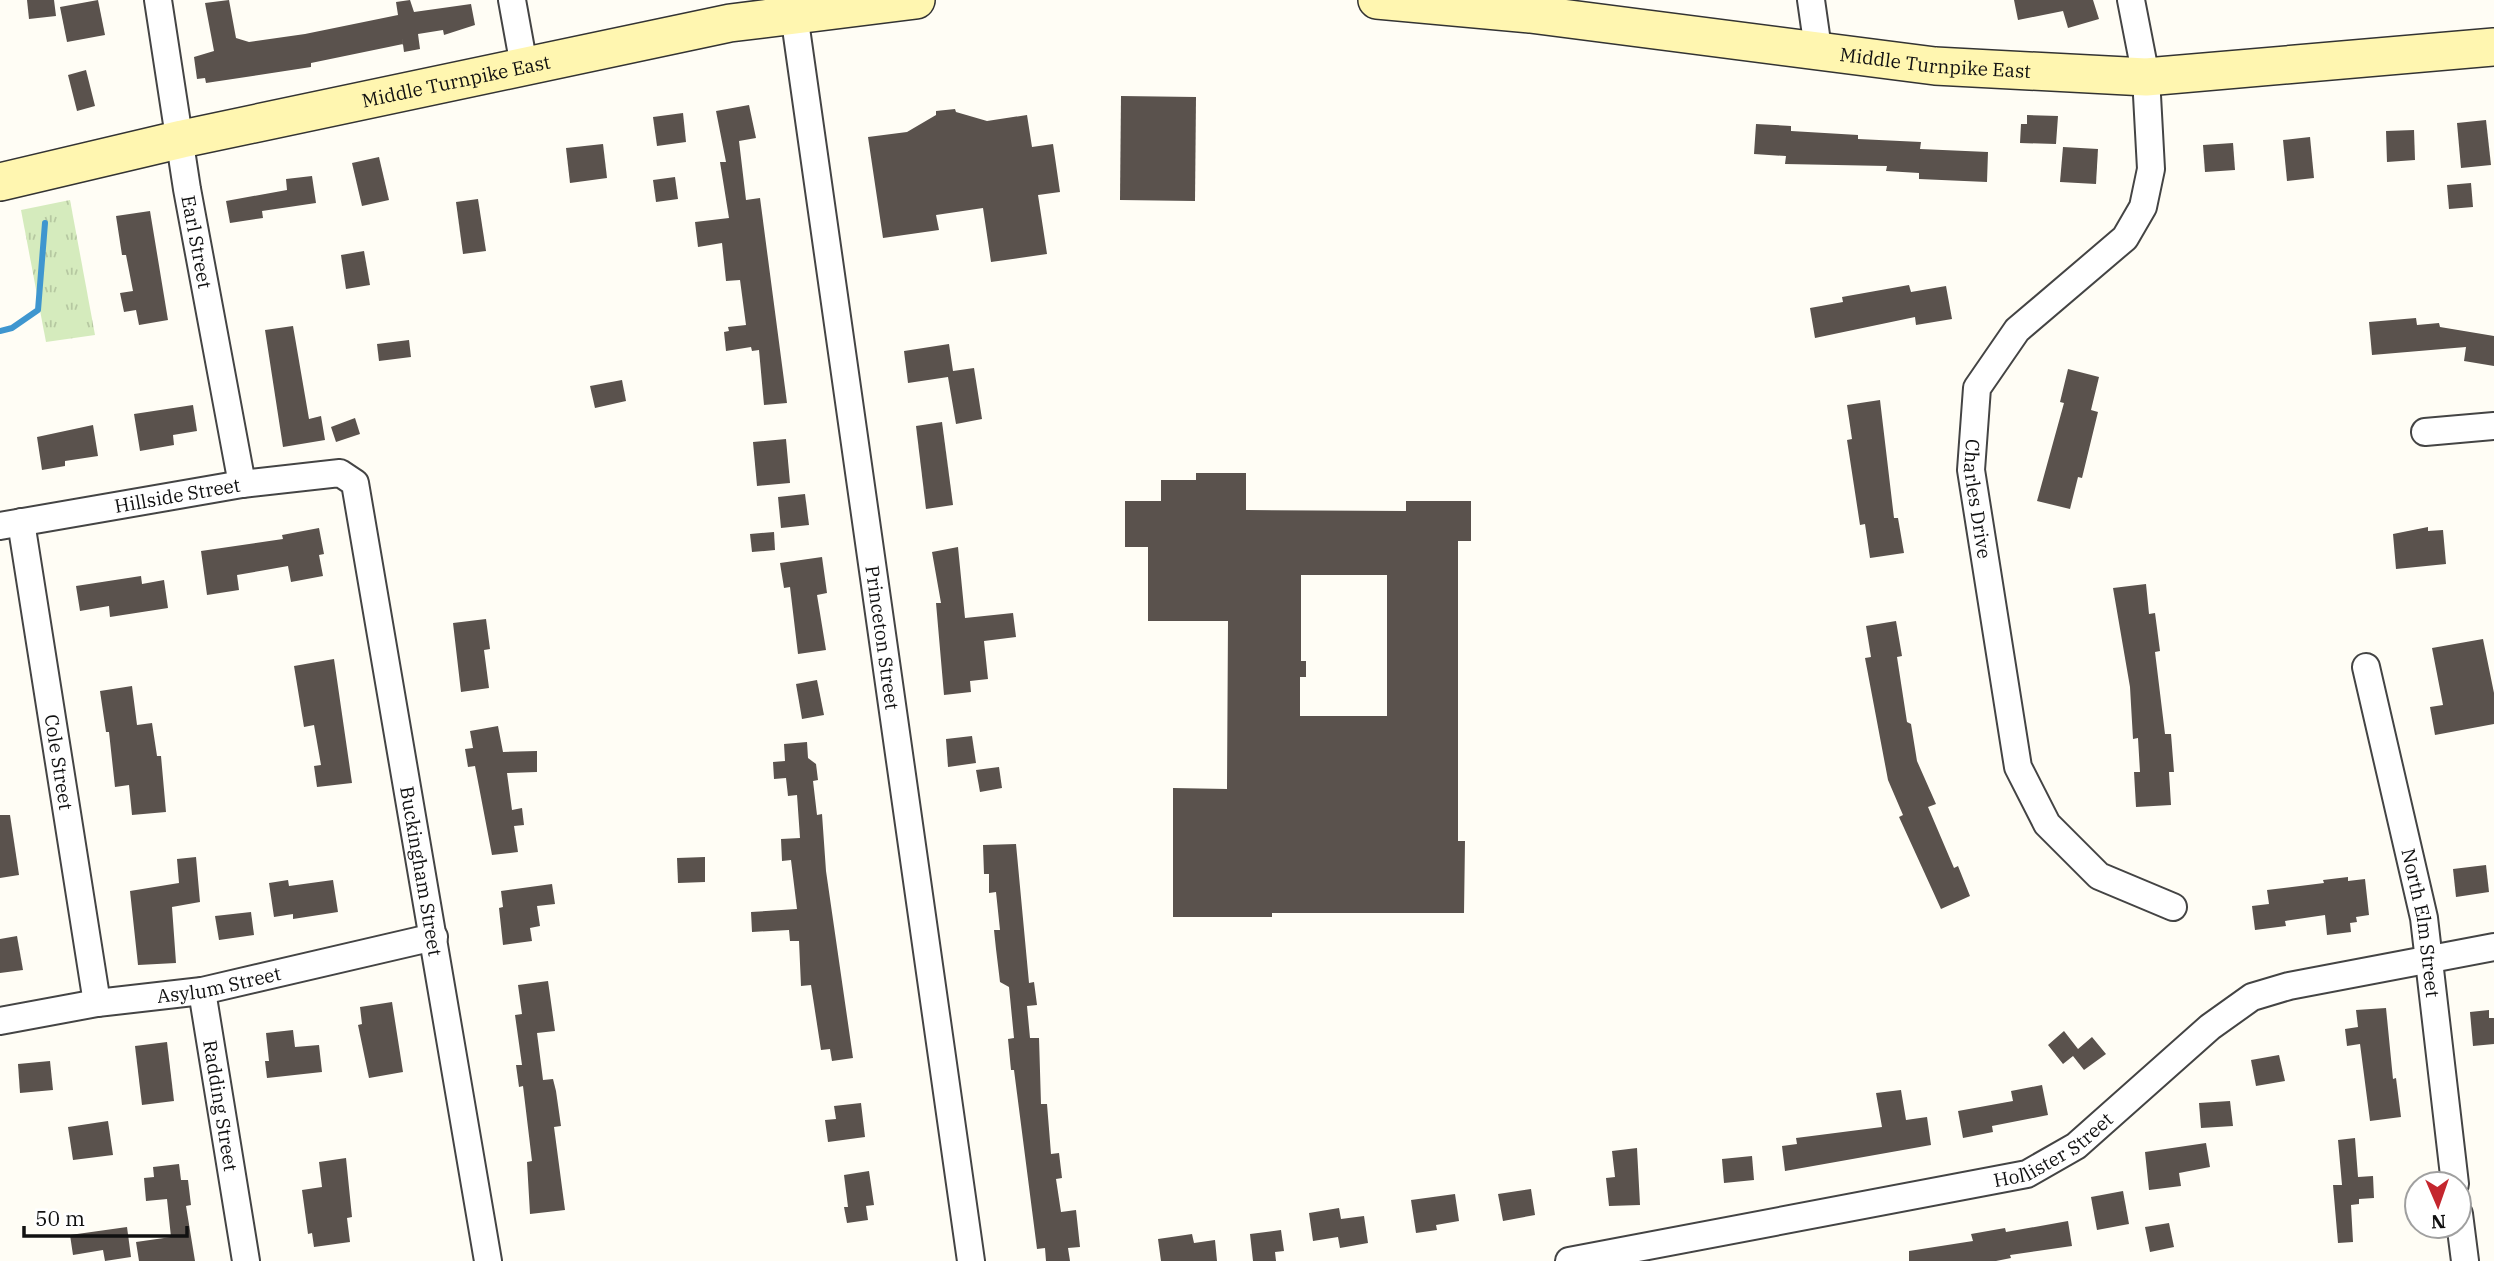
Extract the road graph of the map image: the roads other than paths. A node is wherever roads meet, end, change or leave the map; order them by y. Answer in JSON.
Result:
{"nodes":[{"id":1,"x":158,"y":0,"type":"edge"},
{"id":2,"x":512,"y":0,"type":"edge"},
{"id":3,"x":916,"y":0,"type":"edge"},
{"id":4,"x":1377,"y":0,"type":"edge"},
{"id":5,"x":1811,"y":0,"type":"edge"},
{"id":6,"x":2131,"y":0,"type":"edge"},
{"id":7,"x":1528,"y":7,"type":"edge"},
{"id":8,"x":793,"y":8,"type":"edge"},
{"id":9,"x":2494,"y":47,"type":"edge"},
{"id":10,"x":1818,"y":49,"type":"junction"},
{"id":11,"x":523,"y":66,"type":"junction"},
{"id":12,"x":2146,"y":77,"type":"junction"},
{"id":13,"x":182,"y":139,"type":"junction"},
{"id":14,"x":0,"y":182,"type":"edge"},
{"id":15,"x":2494,"y":426,"type":"edge"},
{"id":16,"x":2425,"y":432,"type":"dead end"},
{"id":17,"x":355,"y":483,"type":"joint"},
{"id":18,"x":242,"y":484,"type":"junction"},
{"id":19,"x":10,"y":524,"type":"edge"},
{"id":20,"x":2366,"y":667,"type":"dead end"},
{"id":21,"x":2173,"y":907,"type":"dead end"},
{"id":22,"x":434,"y":937,"type":"junction"},
{"id":23,"x":2494,"y":947,"type":"edge"},
{"id":24,"x":2429,"y":960,"type":"junction"},
{"id":25,"x":202,"y":991,"type":"junction"},
{"id":26,"x":97,"y":1003,"type":"junction"},
{"id":27,"x":0,"y":1021,"type":"edge"},
{"id":28,"x":2453,"y":1170,"type":"edge"},
{"id":29,"x":2462,"y":1240,"type":"edge"},
{"id":30,"x":1576,"y":1260,"type":"edge"},
{"id":31,"x":246,"y":1261,"type":"edge"},
{"id":32,"x":488,"y":1261,"type":"edge"},
{"id":33,"x":971,"y":1261,"type":"edge"},
{"id":34,"x":2465,"y":1261,"type":"edge"}],
"edges":[{"from":1,"to":13,"type":"street","name":"Earl Street"},
{"from":2,"to":11,"type":"street"},
{"from":3,"to":8,"type":"main road","name":"Middle Turnpike East"},
{"from":4,"to":7,"type":"main road","name":"Middle Turnpike East"},
{"from":5,"to":10,"type":"street"},
{"from":6,"to":12,"type":"street","name":"Charles Drive"},
{"from":7,"to":10,"type":"main road","name":"Middle Turnpike East"},
{"from":8,"to":11,"type":"main road","name":"Middle Turnpike East"},
{"from":8,"to":33,"type":"street","name":"Princeton Street"},
{"from":9,"to":12,"type":"main road","name":"Middle Turnpike East"},
{"from":10,"to":12,"type":"main road","name":"Middle Turnpike East"},
{"from":11,"to":13,"type":"main road","name":"Middle Turnpike East"},
{"from":12,"to":21,"type":"street","name":"Charles Drive"},
{"from":13,"to":14,"type":"main road","name":"Middle Turnpike East"},
{"from":13,"to":18,"type":"street","name":"Earl Street"},
{"from":15,"to":16,"type":"street"},
{"from":17,"to":18,"type":"street","name":"Hillside Street"},
{"from":17,"to":22,"type":"street","name":"Buckingham Street"},
{"from":18,"to":19,"type":"street","name":"Hillside Street"},
{"from":19,"to":26,"type":"street","name":"Cole Street"},
{"from":20,"to":24,"type":"street","name":"North Elm Street"},
{"from":22,"to":25,"type":"street","name":"Asylum Street"},
{"from":22,"to":32,"type":"street","name":"Buckingham Street"},
{"from":23,"to":24,"type":"street","name":"Hollister Street"},
{"from":24,"to":28,"type":"street","name":"North Elm Street"},
{"from":24,"to":30,"type":"street","name":"Hollister Street"},
{"from":25,"to":26,"type":"street","name":"Asylum Street"},
{"from":25,"to":31,"type":"street","name":"Radding Street"},
{"from":26,"to":27,"type":"street","name":"Asylum Street"},
{"from":29,"to":34,"type":"street"}]}
